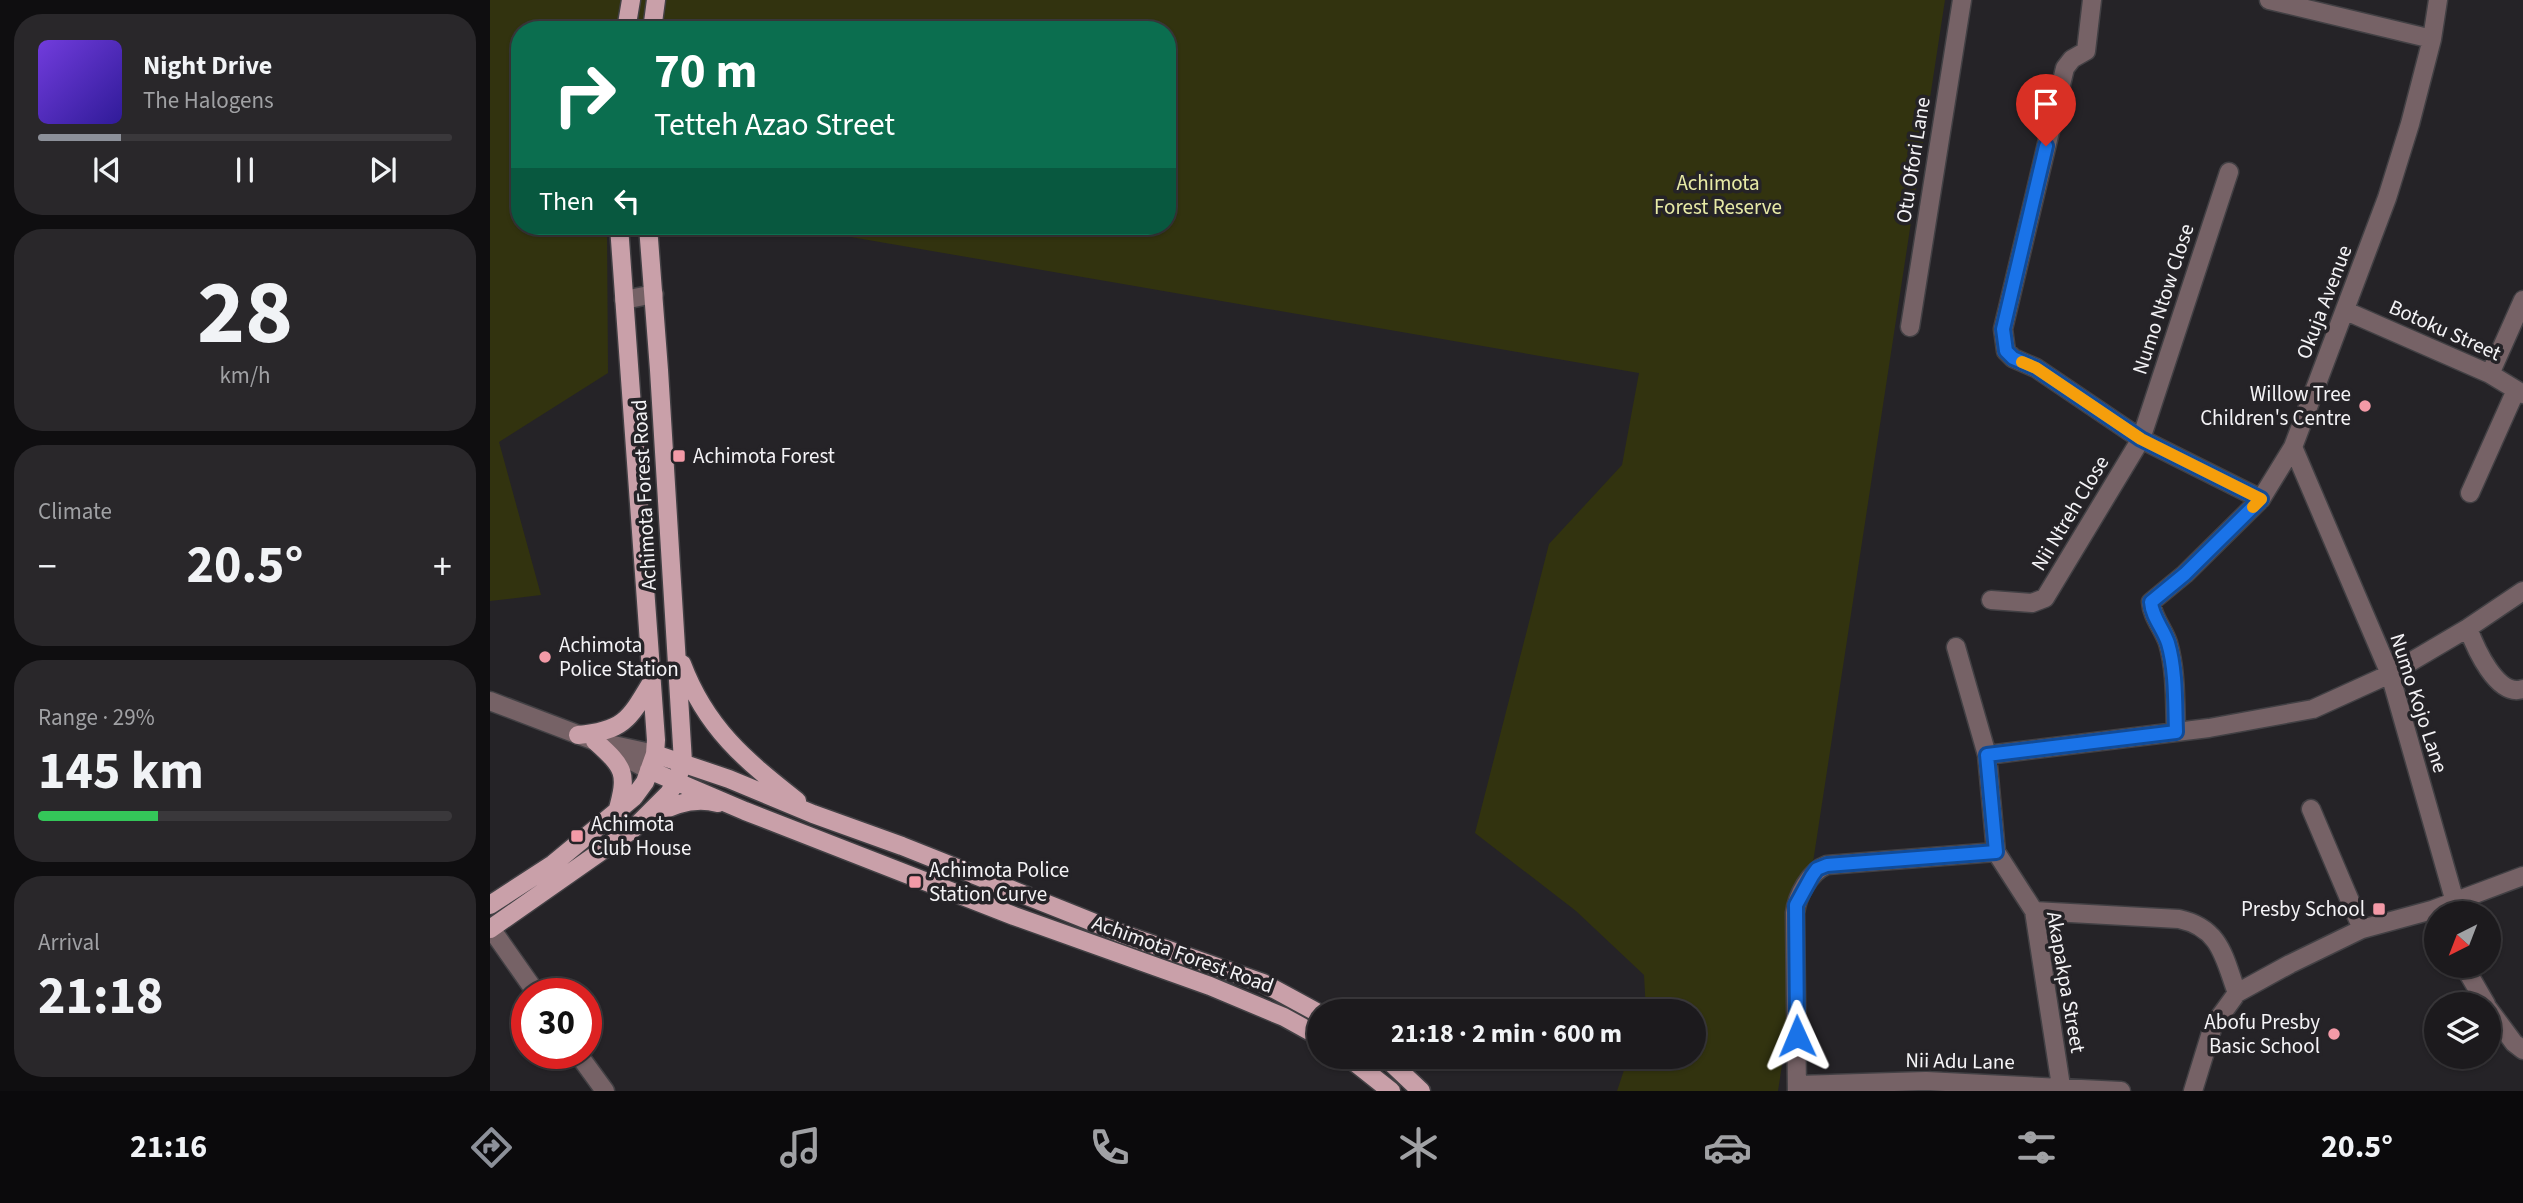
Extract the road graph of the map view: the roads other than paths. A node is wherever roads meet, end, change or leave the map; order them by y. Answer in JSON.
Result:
{"nodes":[{"id":1,"x":631,"y":0,"type":"edge"},
{"id":2,"x":656,"y":0,"type":"edge"},
{"id":3,"x":1962,"y":0,"type":"edge"},
{"id":4,"x":2092,"y":0,"type":"edge"},
{"id":5,"x":2269,"y":0,"type":"edge"},
{"id":6,"x":2438,"y":0,"type":"edge"},
{"id":7,"x":628,"y":21,"type":"edge"},
{"id":8,"x":653,"y":21,"type":"edge"},
{"id":9,"x":2432,"y":39,"type":"junction"},
{"id":10,"x":2229,"y":173,"type":"dead end"},
{"id":11,"x":620,"y":235,"type":"edge"},
{"id":12,"x":649,"y":235,"type":"edge"},
{"id":13,"x":654,"y":293,"type":"junction"},
{"id":14,"x":624,"y":300,"type":"junction"},
{"id":15,"x":2523,"y":300,"type":"edge"},
{"id":16,"x":2346,"y":311,"type":"junction"},
{"id":17,"x":1910,"y":327,"type":"dead end"},
{"id":18,"x":2490,"y":374,"type":"junction"},
{"id":19,"x":2519,"y":392,"type":"edge"},
{"id":20,"x":2141,"y":439,"type":"junction"},
{"id":21,"x":2293,"y":447,"type":"junction"},
{"id":22,"x":2470,"y":493,"type":"dead end"},
{"id":23,"x":2261,"y":499,"type":"junction"},
{"id":24,"x":2523,"y":592,"type":"edge"},
{"id":25,"x":1991,"y":600,"type":"dead end"},
{"id":26,"x":2468,"y":628,"type":"junction"},
{"id":27,"x":675,"y":646,"type":"junction"},
{"id":28,"x":1956,"y":648,"type":"dead end"},
{"id":29,"x":2390,"y":674,"type":"junction"},
{"id":30,"x":651,"y":683,"type":"junction"},
{"id":31,"x":2523,"y":689,"type":"edge"},
{"id":32,"x":490,"y":701,"type":"edge"},
{"id":33,"x":2176,"y":732,"type":"junction"},
{"id":34,"x":586,"y":738,"type":"junction"},
{"id":35,"x":1987,"y":755,"type":"junction"},
{"id":36,"x":652,"y":762,"type":"junction"},
{"id":37,"x":683,"y":762,"type":"junction"},
{"id":38,"x":677,"y":780,"type":"junction"},
{"id":39,"x":2311,"y":809,"type":"dead end"},
{"id":40,"x":745,"y":811,"type":"junction"},
{"id":41,"x":617,"y":812,"type":"junction"},
{"id":42,"x":813,"y":814,"type":"junction"},
{"id":43,"x":633,"y":829,"type":"junction"},
{"id":44,"x":1996,"y":852,"type":"junction"},
{"id":45,"x":2523,"y":876,"type":"edge"},
{"id":46,"x":2455,"y":901,"type":"edge"},
{"id":47,"x":2458,"y":901,"type":"edge"},
{"id":48,"x":490,"y":905,"type":"edge"},
{"id":49,"x":2034,"y":911,"type":"junction"},
{"id":50,"x":2424,"y":916,"type":"edge"},
{"id":51,"x":490,"y":928,"type":"edge"},
{"id":52,"x":2362,"y":929,"type":"junction"},
{"id":53,"x":526,"y":978,"type":"edge"},
{"id":54,"x":2237,"y":993,"type":"junction"},
{"id":55,"x":1307,"y":1007,"type":"edge"},
{"id":56,"x":2501,"y":1025,"type":"edge"},
{"id":57,"x":1307,"y":1030,"type":"edge"},
{"id":58,"x":2523,"y":1050,"type":"edge"},
{"id":59,"x":589,"y":1069,"type":"edge"},
{"id":60,"x":1363,"y":1069,"type":"edge"},
{"id":61,"x":1397,"y":1069,"type":"edge"},
{"id":62,"x":2061,"y":1086,"type":"junction"},
{"id":63,"x":1797,"y":1088,"type":"edge"},
{"id":64,"x":605,"y":1091,"type":"edge"},
{"id":65,"x":1391,"y":1091,"type":"edge"},
{"id":66,"x":1420,"y":1091,"type":"edge"},
{"id":67,"x":2122,"y":1091,"type":"edge"},
{"id":68,"x":2193,"y":1091,"type":"edge"}],
"edges":[{"from":1,"to":7,"type":"main road"},
{"from":2,"to":8,"type":"main road"},
{"from":3,"to":17,"type":"street","name":"Otu Ofori Lane"},
{"from":4,"to":20,"type":"street"},
{"from":5,"to":9,"type":"street"},
{"from":6,"to":9,"type":"street","name":"Okuja Avenue"},
{"from":9,"to":16,"type":"street","name":"Okuja Avenue"},
{"from":10,"to":20,"type":"street","name":"Numo Ntow Close"},
{"from":11,"to":14,"type":"main road","name":"Achimota Forest Road"},
{"from":12,"to":13,"type":"main road","name":"Achimota Forest Road"},
{"from":13,"to":14,"type":"street"},
{"from":13,"to":27,"type":"main road","name":"Achimota Forest Road"},
{"from":14,"to":30,"type":"main road","name":"Achimota Forest Road"},
{"from":15,"to":18,"type":"street"},
{"from":16,"to":18,"type":"street","name":"Botoku Street"},
{"from":16,"to":21,"type":"street","name":"Okuja Avenue"},
{"from":18,"to":19,"type":"street","name":"Botoku Street"},
{"from":19,"to":22,"type":"street"},
{"from":20,"to":23,"type":"street"},
{"from":20,"to":25,"type":"street","name":"Nii Ntreh Close"},
{"from":21,"to":23,"type":"street","name":"Okuja Avenue"},
{"from":21,"to":29,"type":"street","name":"Numo Kojo Lane"},
{"from":23,"to":33,"type":"street","name":"Okuja Avenue"},
{"from":24,"to":26,"type":"street"},
{"from":26,"to":29,"type":"street"},
{"from":26,"to":31,"type":"street"},
{"from":27,"to":37,"type":"main road","name":"Achimota Forest Road"},
{"from":27,"to":42,"type":"main road"},
{"from":28,"to":35,"type":"street","name":"Akapakpa Street"},
{"from":29,"to":33,"type":"street"},
{"from":29,"to":46,"type":"street","name":"Numo Kojo Lane"},
{"from":30,"to":34,"type":"main road"},
{"from":30,"to":36,"type":"main road","name":"Achimota Forest Road"},
{"from":32,"to":34,"type":"street"},
{"from":33,"to":35,"type":"street"},
{"from":34,"to":36,"type":"street"},
{"from":34,"to":41,"type":"main road"},
{"from":35,"to":44,"type":"street","name":"Akapakpa Street"},
{"from":36,"to":37,"type":"main road","name":"Achimota Forest Road"},
{"from":36,"to":38,"type":"main road","name":"Achimota Forest Road"},
{"from":36,"to":41,"type":"main road"},
{"from":37,"to":38,"type":"main road","name":"Achimota Forest Road"},
{"from":37,"to":42,"type":"main road","name":"Achimota Forest Road"},
{"from":38,"to":40,"type":"main road","name":"Achimota Forest Road"},
{"from":38,"to":43,"type":"main road"},
{"from":39,"to":52,"type":"street"},
{"from":40,"to":43,"type":"main road"},
{"from":40,"to":57,"type":"main road","name":"Achimota Forest Road"},
{"from":41,"to":48,"type":"main road"},
{"from":42,"to":55,"type":"main road","name":"Achimota Forest Road"},
{"from":43,"to":51,"type":"main road"},
{"from":44,"to":49,"type":"street","name":"Akapakpa Street"},
{"from":44,"to":63,"type":"street"},
{"from":45,"to":47,"type":"street"},
{"from":49,"to":54,"type":"street"},
{"from":49,"to":62,"type":"street","name":"Akapakpa Street"},
{"from":50,"to":52,"type":"street"},
{"from":51,"to":53,"type":"street"},
{"from":52,"to":54,"type":"street"},
{"from":54,"to":68,"type":"street"},
{"from":56,"to":58,"type":"street"},
{"from":59,"to":64,"type":"street"},
{"from":60,"to":65,"type":"main road"},
{"from":61,"to":66,"type":"main road"},
{"from":62,"to":63,"type":"street","name":"Nii Adu Lane"},
{"from":62,"to":67,"type":"street","name":"Nii Adu Lane"}]}
